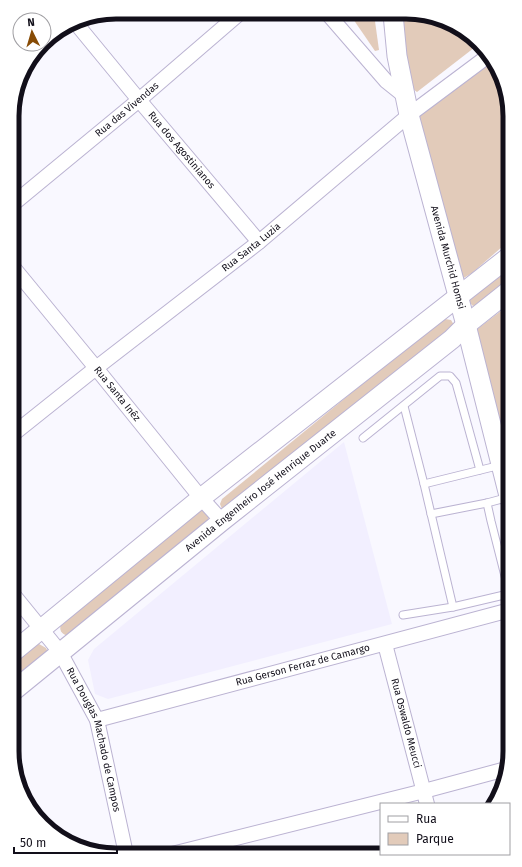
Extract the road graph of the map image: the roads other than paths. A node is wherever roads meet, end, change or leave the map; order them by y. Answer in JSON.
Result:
{"nodes":[{"id":1,"x":233,"y":19,"type":"edge"},
{"id":2,"x":332,"y":19,"type":"edge"},
{"id":3,"x":393,"y":19,"type":"edge"},
{"id":4,"x":79,"y":27,"type":"edge"},
{"id":5,"x":484,"y":58,"type":"edge"},
{"id":6,"x":139,"y":100,"type":"junction"},
{"id":7,"x":407,"y":106,"type":"junction"},
{"id":8,"x":19,"y":199,"type":"edge"},
{"id":9,"x":259,"y":242,"type":"junction"},
{"id":10,"x":503,"y":262,"type":"edge"},
{"id":11,"x":19,"y":274,"type":"edge"},
{"id":12,"x":503,"y":296,"type":"edge"},
{"id":13,"x":458,"y":297,"type":"junction"},
{"id":14,"x":466,"y":325,"type":"junction"},
{"id":15,"x":96,"y":368,"type":"junction"},
{"id":16,"x":404,"y":406,"type":"junction"},
{"id":17,"x":19,"y":429,"type":"edge"},
{"id":18,"x":364,"y":438,"type":"dead end"},
{"id":19,"x":501,"y":464,"type":"junction"},
{"id":20,"x":480,"y":470,"type":"junction"},
{"id":21,"x":503,"y":472,"type":"edge"},
{"id":22,"x":424,"y":484,"type":"junction"},
{"id":23,"x":201,"y":498,"type":"junction"},
{"id":24,"x":503,"y":500,"type":"edge"},
{"id":25,"x":487,"y":503,"type":"junction"},
{"id":26,"x":431,"y":514,"type":"junction"},
{"id":27,"x":222,"y":521,"type":"junction"},
{"id":28,"x":503,"y":568,"type":"edge"},
{"id":29,"x":503,"y":595,"type":"edge"},
{"id":30,"x":19,"y":601,"type":"edge"},
{"id":31,"x":452,"y":607,"type":"junction"},
{"id":32,"x":503,"y":612,"type":"edge"},
{"id":33,"x":403,"y":615,"type":"dead end"},
{"id":34,"x":41,"y":628,"type":"junction"},
{"id":35,"x":384,"y":644,"type":"junction"},
{"id":36,"x":19,"y":646,"type":"edge"},
{"id":37,"x":60,"y":652,"type":"junction"},
{"id":38,"x":19,"y":686,"type":"edge"},
{"id":39,"x":97,"y":720,"type":"junction"},
{"id":40,"x":501,"y":771,"type":"edge"},
{"id":41,"x":425,"y":798,"type":"edge"},
{"id":42,"x":402,"y":803,"type":"edge"},
{"id":43,"x":380,"y":808,"type":"edge"},
{"id":44,"x":125,"y":848,"type":"edge"},
{"id":45,"x":199,"y":848,"type":"edge"}],
"edges":[{"from":1,"to":6,"type":"street","name":"Rua das Vivendas"},
{"from":2,"to":7,"type":"street"},
{"from":3,"to":7,"type":"street","name":"Avenida Murchid Homsi"},
{"from":4,"to":6,"type":"street","name":"Rua dos Agostinianos"},
{"from":5,"to":7,"type":"street","name":"Rua Santa Luzia"},
{"from":6,"to":8,"type":"street","name":"Rua das Vivendas"},
{"from":6,"to":9,"type":"street","name":"Rua dos Agostinianos"},
{"from":7,"to":9,"type":"street","name":"Rua Santa Luzia"},
{"from":7,"to":13,"type":"street","name":"Avenida Murchid Homsi"},
{"from":9,"to":15,"type":"street","name":"Rua Santa Luzia"},
{"from":10,"to":13,"type":"street"},
{"from":11,"to":15,"type":"street","name":"Rua Santa Inêz"},
{"from":12,"to":14,"type":"street","name":"Avenida Engenheiro José Henrique Duarte"},
{"from":13,"to":14,"type":"street","name":"Avenida Murchid Homsi"},
{"from":13,"to":23,"type":"street"},
{"from":14,"to":19,"type":"street","name":"Avenida Murchid Homsi"},
{"from":14,"to":27,"type":"street","name":"Avenida Engenheiro José Henrique Duarte"},
{"from":15,"to":17,"type":"street","name":"Rua Santa Luzia"},
{"from":15,"to":23,"type":"street","name":"Rua Santa Inêz"},
{"from":16,"to":18,"type":"lane"},
{"from":16,"to":20,"type":"lane"},
{"from":16,"to":22,"type":"lane"},
{"from":19,"to":20,"type":"lane"},
{"from":19,"to":21,"type":"street","name":"Avenida Murchid Homsi"},
{"from":20,"to":22,"type":"lane"},
{"from":22,"to":26,"type":"lane"},
{"from":23,"to":27,"type":"street","name":"Rua Santa Inêz"},
{"from":23,"to":34,"type":"street"},
{"from":24,"to":25,"type":"lane"},
{"from":25,"to":26,"type":"lane"},
{"from":25,"to":28,"type":"lane"},
{"from":26,"to":31,"type":"lane"},
{"from":27,"to":37,"type":"street","name":"Avenida Engenheiro José Henrique Duarte"},
{"from":29,"to":31,"type":"lane"},
{"from":30,"to":34,"type":"street","name":"Rua Douglas Machado de Campos"},
{"from":31,"to":33,"type":"lane"},
{"from":32,"to":35,"type":"street","name":"Rua Gerson Ferraz de Camargo"},
{"from":34,"to":36,"type":"street"},
{"from":34,"to":37,"type":"street","name":"Rua Douglas Machado de Campos"},
{"from":35,"to":39,"type":"street","name":"Rua Gerson Ferraz de Camargo"},
{"from":35,"to":41,"type":"street","name":"Rua Oswaldo Meucci"},
{"from":37,"to":38,"type":"street","name":"Avenida Engenheiro José Henrique Duarte"},
{"from":37,"to":39,"type":"street","name":"Rua Douglas Machado de Campos"},
{"from":39,"to":44,"type":"street","name":"Rua Douglas Machado de Campos"},
{"from":40,"to":41,"type":"street"},
{"from":41,"to":42,"type":"street"},
{"from":43,"to":45,"type":"street"}]}
